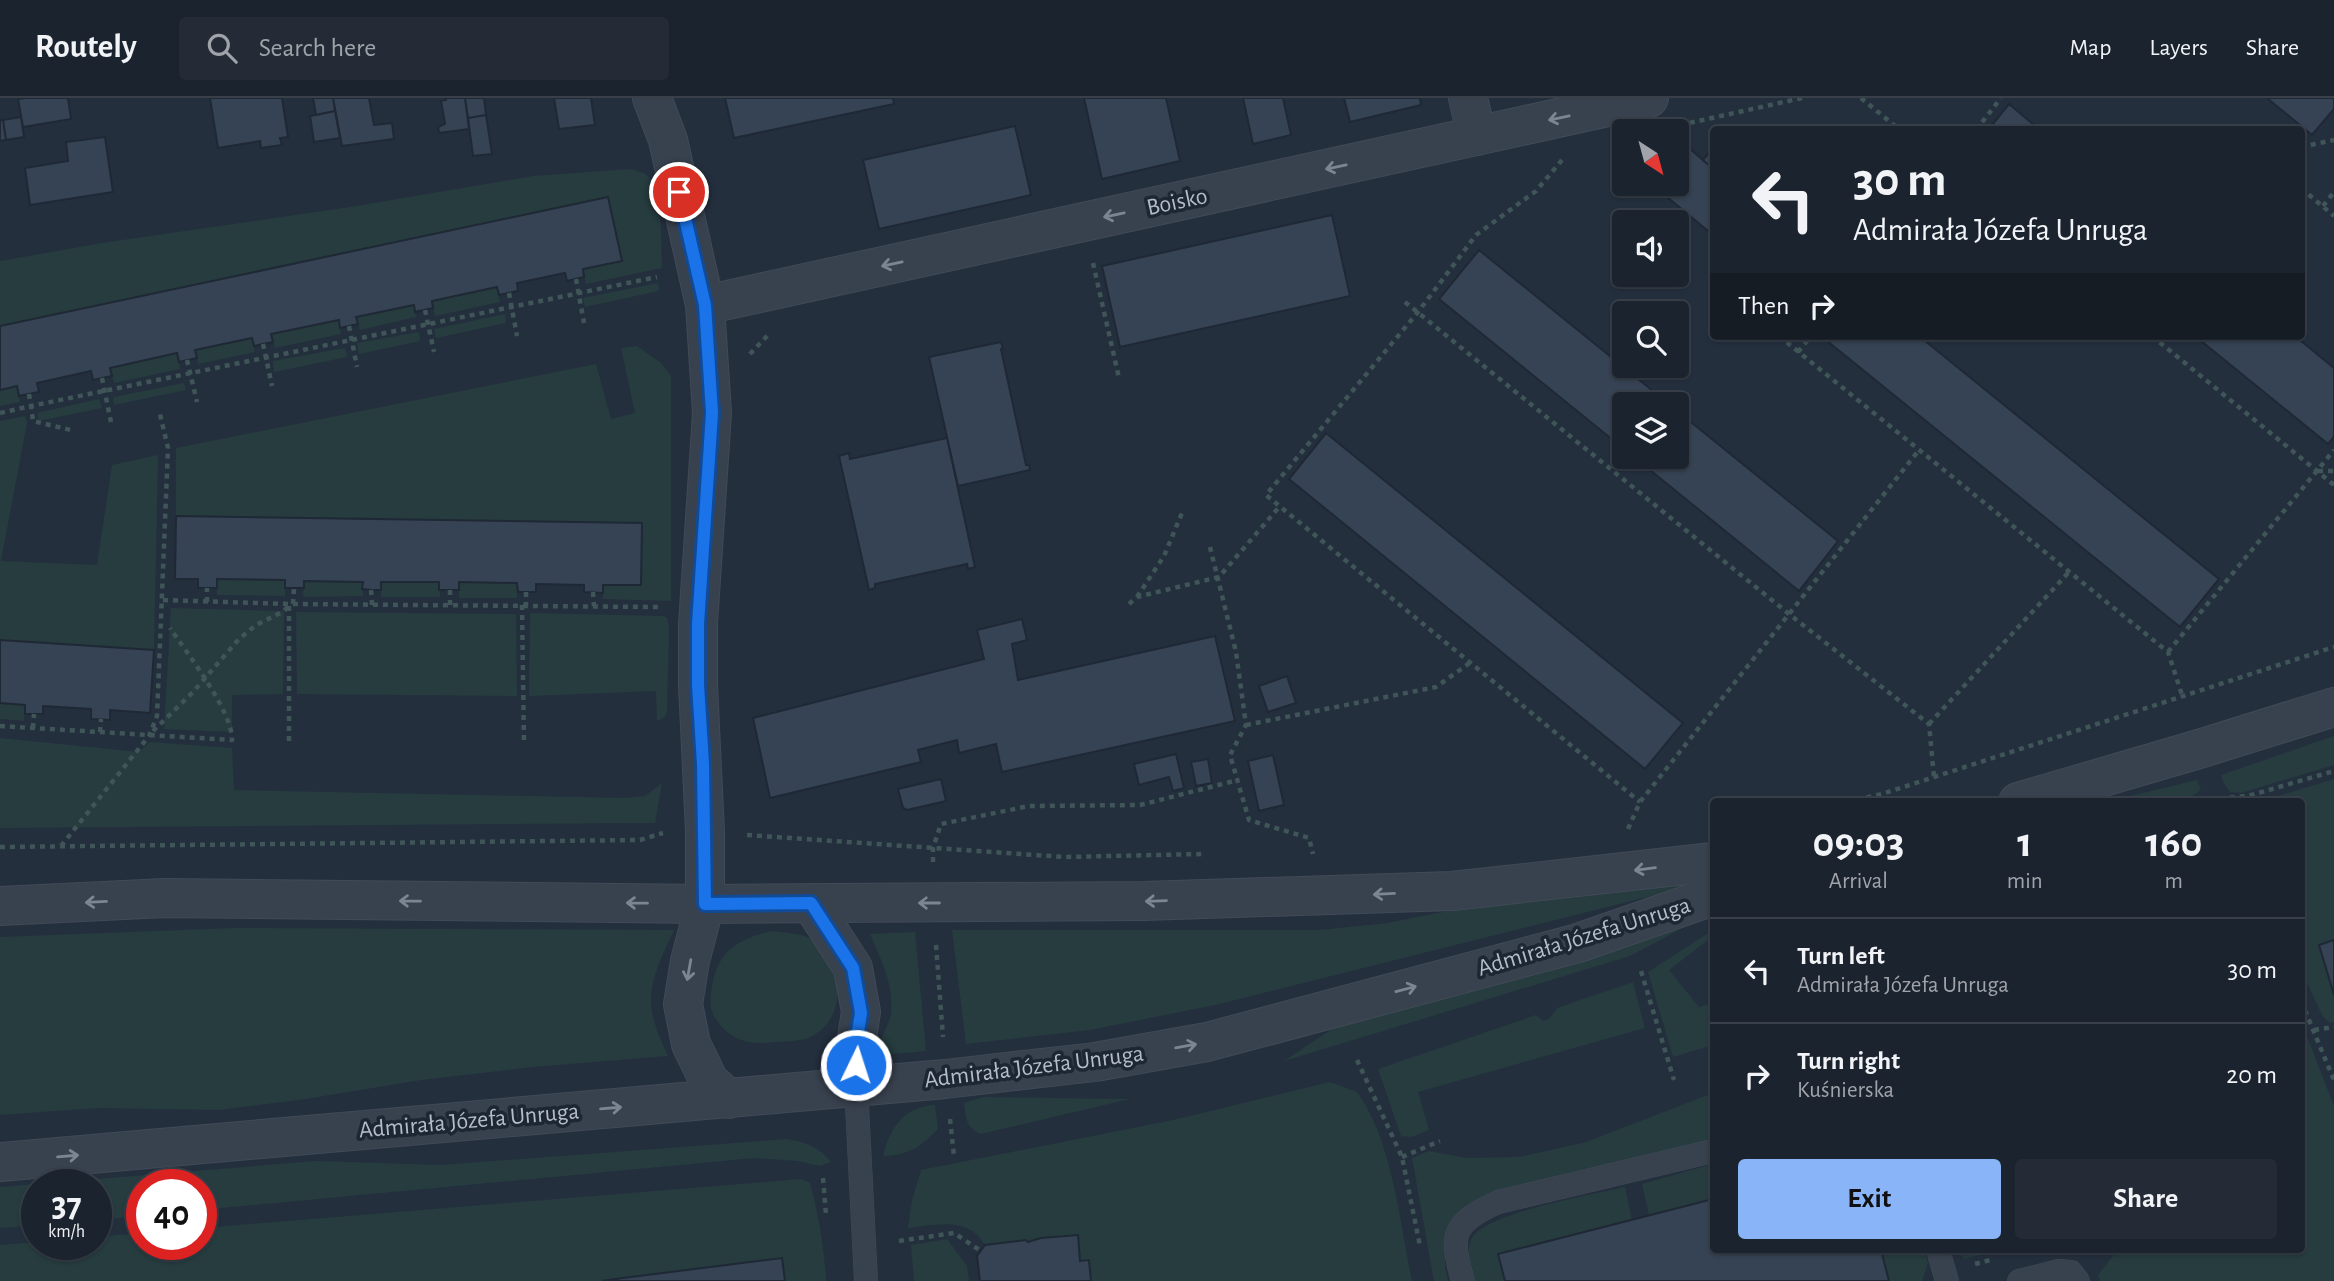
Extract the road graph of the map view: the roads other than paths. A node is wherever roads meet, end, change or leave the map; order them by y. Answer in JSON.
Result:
{"nodes":[{"id":1,"x":652,"y":98,"type":"edge"},
{"id":2,"x":1468,"y":98,"type":"edge"},
{"id":3,"x":1658,"y":113,"type":"edge"},
{"id":4,"x":1477,"y":136,"type":"junction"},
{"id":5,"x":705,"y":305,"type":"junction"},
{"id":6,"x":2334,"y":707,"type":"edge"},
{"id":7,"x":2032,"y":798,"type":"edge"},
{"id":8,"x":1710,"y":862,"type":"edge"},
{"id":9,"x":1710,"y":898,"type":"edge"},
{"id":10,"x":811,"y":903,"type":"junction"},
{"id":11,"x":705,"y":904,"type":"junction"},
{"id":12,"x":0,"y":906,"type":"edge"},
{"id":13,"x":856,"y":1086,"type":"junction"},
{"id":14,"x":729,"y":1098,"type":"junction"},
{"id":15,"x":1710,"y":1152,"type":"edge"},
{"id":16,"x":0,"y":1162,"type":"edge"},
{"id":17,"x":866,"y":1281,"type":"edge"},
{"id":18,"x":1463,"y":1281,"type":"edge"},
{"id":19,"x":2019,"y":1281,"type":"edge"},
{"id":20,"x":2078,"y":1281,"type":"edge"}],
"edges":[{"from":1,"to":5,"type":"street"},
{"from":2,"to":4,"type":"street"},
{"from":3,"to":4,"type":"street","name":"Boisko","one_way":true},
{"from":4,"to":5,"type":"street","name":"Boisko","one_way":true},
{"from":5,"to":11,"type":"street"},
{"from":6,"to":7,"type":"street"},
{"from":8,"to":10,"type":"street","name":"Admirała Józefa Unruga","one_way":true},
{"from":13,"to":9,"type":"street","name":"Admirała Józefa Unruga","one_way":true},
{"from":10,"to":11,"type":"street","name":"Admirała Józefa Unruga"},
{"from":10,"to":13,"type":"street"},
{"from":11,"to":12,"type":"street","name":"Admirała Józefa Unruga","one_way":true},
{"from":11,"to":14,"type":"street","one_way":true},
{"from":13,"to":14,"type":"street","name":"Admirała Józefa Unruga"},
{"from":13,"to":17,"type":"lane"},
{"from":16,"to":14,"type":"street","name":"Admirała Józefa Unruga","one_way":true},
{"from":15,"to":18,"type":"lane"},
{"from":19,"to":20,"type":"lane"}]}
